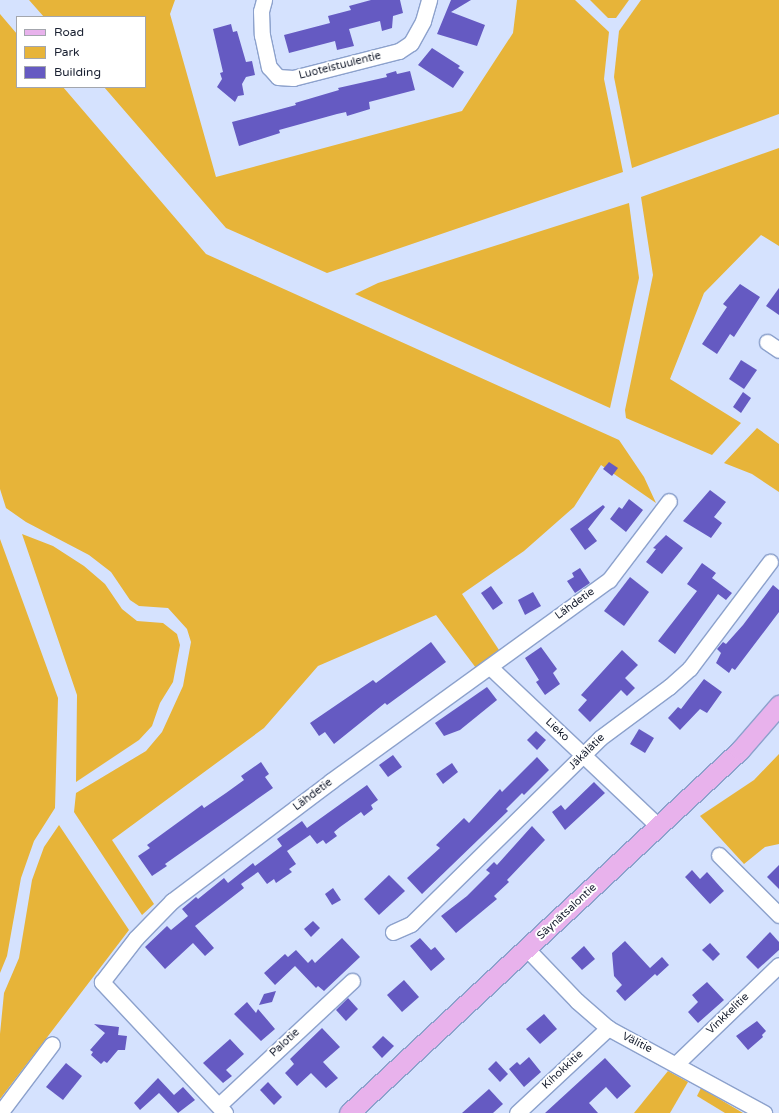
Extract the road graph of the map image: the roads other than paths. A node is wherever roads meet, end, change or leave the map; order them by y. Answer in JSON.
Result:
{"nodes":[{"id":1,"x":264,"y":0,"type":"edge"},
{"id":2,"x":429,"y":0,"type":"edge"},
{"id":3,"x":669,"y":501,"type":"dead end"},
{"id":4,"x":770,"y":562,"type":"dead end"},
{"id":5,"x":490,"y":667,"type":"junction"},
{"id":6,"x":779,"y":705,"type":"edge"},
{"id":7,"x":584,"y":756,"type":"junction"},
{"id":8,"x":659,"y":827,"type":"junction"},
{"id":9,"x":719,"y":855,"type":"dead end"},
{"id":10,"x":779,"y":915,"type":"edge"},
{"id":11,"x":393,"y":932,"type":"dead end"},
{"id":12,"x":527,"y":949,"type":"junction"},
{"id":13,"x":779,"y":965,"type":"edge"},
{"id":14,"x":352,"y":981,"type":"dead end"},
{"id":15,"x":608,"y":1028,"type":"junction"},
{"id":16,"x":52,"y":1044,"type":"dead end"},
{"id":17,"x":677,"y":1063,"type":"junction"},
{"id":18,"x":224,"y":1111,"type":"edge"},
{"id":19,"x":0,"y":1113,"type":"edge"},
{"id":20,"x":350,"y":1113,"type":"edge"},
{"id":21,"x":517,"y":1113,"type":"edge"},
{"id":22,"x":764,"y":1113,"type":"edge"}],
"edges":[{"from":1,"to":2,"type":"street","name":"Luoteistuulentie"},
{"from":3,"to":5,"type":"street","name":"Lähdetie"},
{"from":4,"to":7,"type":"street","name":"Jäkälätie"},
{"from":5,"to":7,"type":"street","name":"Lieko"},
{"from":5,"to":18,"type":"street","name":"Lähdetie"},
{"from":6,"to":8,"type":"main road","name":"Säynätsalontie"},
{"from":7,"to":8,"type":"street","name":"Lieko"},
{"from":7,"to":11,"type":"street","name":"Jäkälätie"},
{"from":8,"to":12,"type":"main road","name":"Säynätsalontie"},
{"from":9,"to":10,"type":"street"},
{"from":12,"to":15,"type":"street","name":"Välitie"},
{"from":12,"to":20,"type":"main road","name":"Säynätsalontie"},
{"from":13,"to":17,"type":"street","name":"Vinkkelitie"},
{"from":14,"to":18,"type":"street","name":"Palotie"},
{"from":15,"to":17,"type":"street","name":"Välitie"},
{"from":15,"to":21,"type":"street","name":"Kihokkitie"},
{"from":16,"to":19,"type":"street"},
{"from":17,"to":22,"type":"street","name":"Välitie"}]}
